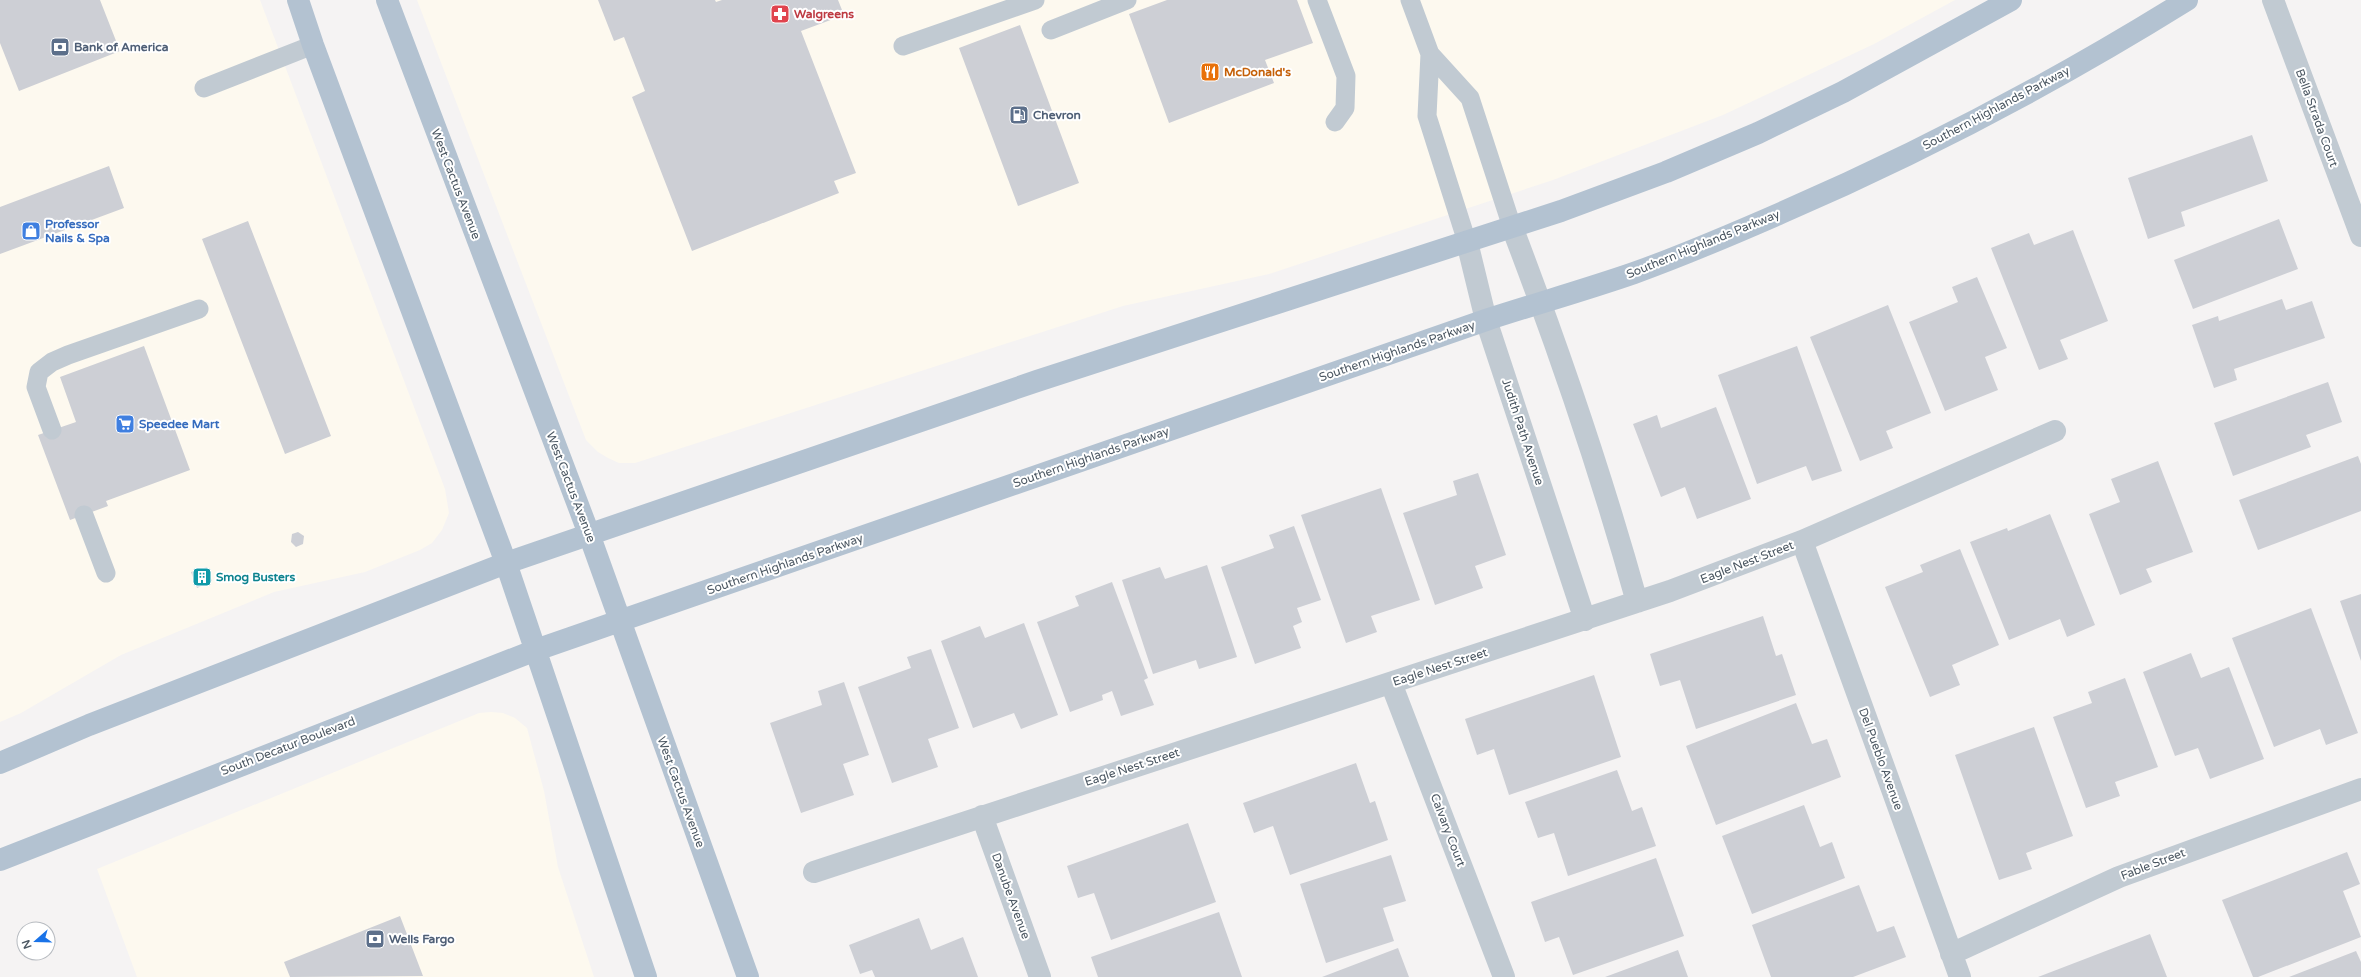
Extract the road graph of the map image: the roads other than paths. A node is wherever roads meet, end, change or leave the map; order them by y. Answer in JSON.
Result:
{"nodes":[{"id":1,"x":298,"y":0,"type":"edge"},
{"id":2,"x":387,"y":0,"type":"edge"},
{"id":3,"x":1035,"y":0,"type":"edge"},
{"id":4,"x":1127,"y":0,"type":"edge"},
{"id":5,"x":1317,"y":0,"type":"edge"},
{"id":6,"x":1410,"y":0,"type":"edge"},
{"id":7,"x":2011,"y":0,"type":"edge"},
{"id":8,"x":2187,"y":0,"type":"edge"},
{"id":9,"x":2273,"y":0,"type":"edge"},
{"id":10,"x":1051,"y":30,"type":"dead end"},
{"id":11,"x":312,"y":45,"type":"junction"},
{"id":12,"x":903,"y":46,"type":"dead end"},
{"id":13,"x":1430,"y":54,"type":"junction"},
{"id":14,"x":204,"y":88,"type":"dead end"},
{"id":15,"x":1335,"y":122,"type":"dead end"},
{"id":16,"x":1512,"y":227,"type":"junction"},
{"id":17,"x":2361,"y":236,"type":"edge"},
{"id":18,"x":1467,"y":242,"type":"junction"},
{"id":19,"x":1540,"y":302,"type":"junction"},
{"id":20,"x":198,"y":309,"type":"dead end"},
{"id":21,"x":1486,"y":320,"type":"junction"},
{"id":22,"x":52,"y":430,"type":"dead end"},
{"id":23,"x":2055,"y":431,"type":"dead end"},
{"id":24,"x":84,"y":515,"type":"dead end"},
{"id":25,"x":589,"y":534,"type":"junction"},
{"id":26,"x":1802,"y":541,"type":"junction"},
{"id":27,"x":506,"y":563,"type":"junction"},
{"id":28,"x":106,"y":573,"type":"dead end"},
{"id":29,"x":1637,"y":602,"type":"junction"},
{"id":30,"x":1585,"y":620,"type":"junction"},
{"id":31,"x":620,"y":621,"type":"junction"},
{"id":32,"x":578,"y":635,"type":"joint"},
{"id":33,"x":536,"y":650,"type":"junction"},
{"id":34,"x":1391,"y":683,"type":"junction"},
{"id":35,"x":0,"y":763,"type":"edge"},
{"id":36,"x":2361,"y":789,"type":"edge"},
{"id":37,"x":982,"y":816,"type":"junction"},
{"id":38,"x":0,"y":860,"type":"edge"},
{"id":39,"x":814,"y":872,"type":"dead end"},
{"id":40,"x":1951,"y":954,"type":"junction"},
{"id":41,"x":646,"y":977,"type":"edge"},
{"id":42,"x":748,"y":977,"type":"edge"},
{"id":43,"x":1040,"y":977,"type":"edge"},
{"id":44,"x":1504,"y":977,"type":"edge"},
{"id":45,"x":1960,"y":977,"type":"edge"}],
"edges":[{"from":1,"to":11,"type":"main road"},
{"from":2,"to":25,"type":"main road","name":"West Cactus Avenue"},
{"from":3,"to":12,"type":"lane"},
{"from":4,"to":10,"type":"lane"},
{"from":5,"to":15,"type":"lane"},
{"from":6,"to":13,"type":"lane"},
{"from":7,"to":16,"type":"main road"},
{"from":8,"to":19,"type":"main road","name":"Southern Highlands Parkway"},
{"from":9,"to":17,"type":"street","name":"Bella Strada Court"},
{"from":11,"to":14,"type":"lane"},
{"from":11,"to":27,"type":"main road"},
{"from":13,"to":16,"type":"lane"},
{"from":13,"to":18,"type":"lane"},
{"from":16,"to":18,"type":"main road"},
{"from":16,"to":19,"type":"street"},
{"from":18,"to":21,"type":"street","name":"Judith Path Avenue"},
{"from":18,"to":25,"type":"main road"},
{"from":19,"to":21,"type":"main road","name":"Southern Highlands Parkway"},
{"from":19,"to":29,"type":"street"},
{"from":20,"to":22,"type":"lane"},
{"from":21,"to":30,"type":"street","name":"Judith Path Avenue"},
{"from":21,"to":31,"type":"main road","name":"Southern Highlands Parkway"},
{"from":23,"to":26,"type":"street","name":"Eagle Nest Street"},
{"from":24,"to":28,"type":"lane"},
{"from":25,"to":27,"type":"main road"},
{"from":25,"to":31,"type":"main road","name":"West Cactus Avenue"},
{"from":26,"to":29,"type":"street","name":"Eagle Nest Street"},
{"from":26,"to":40,"type":"street","name":"Del Pueblo Avenue"},
{"from":27,"to":33,"type":"main road"},
{"from":27,"to":35,"type":"main road"},
{"from":29,"to":30,"type":"street","name":"Eagle Nest Street"},
{"from":30,"to":34,"type":"street","name":"Eagle Nest Street"},
{"from":31,"to":32,"type":"main road","name":"Southern Highlands Parkway"},
{"from":31,"to":42,"type":"main road","name":"West Cactus Avenue"},
{"from":32,"to":33,"type":"main road","name":"South Decatur Boulevard"},
{"from":33,"to":38,"type":"main road","name":"South Decatur Boulevard"},
{"from":33,"to":41,"type":"main road"},
{"from":34,"to":37,"type":"street","name":"Eagle Nest Street"},
{"from":34,"to":44,"type":"street","name":"Calvary Court"},
{"from":36,"to":40,"type":"street","name":"Fable Street"},
{"from":37,"to":39,"type":"street","name":"Eagle Nest Street"},
{"from":37,"to":43,"type":"street","name":"Danube Avenue"},
{"from":40,"to":45,"type":"street","name":"Del Pueblo Avenue"}]}
